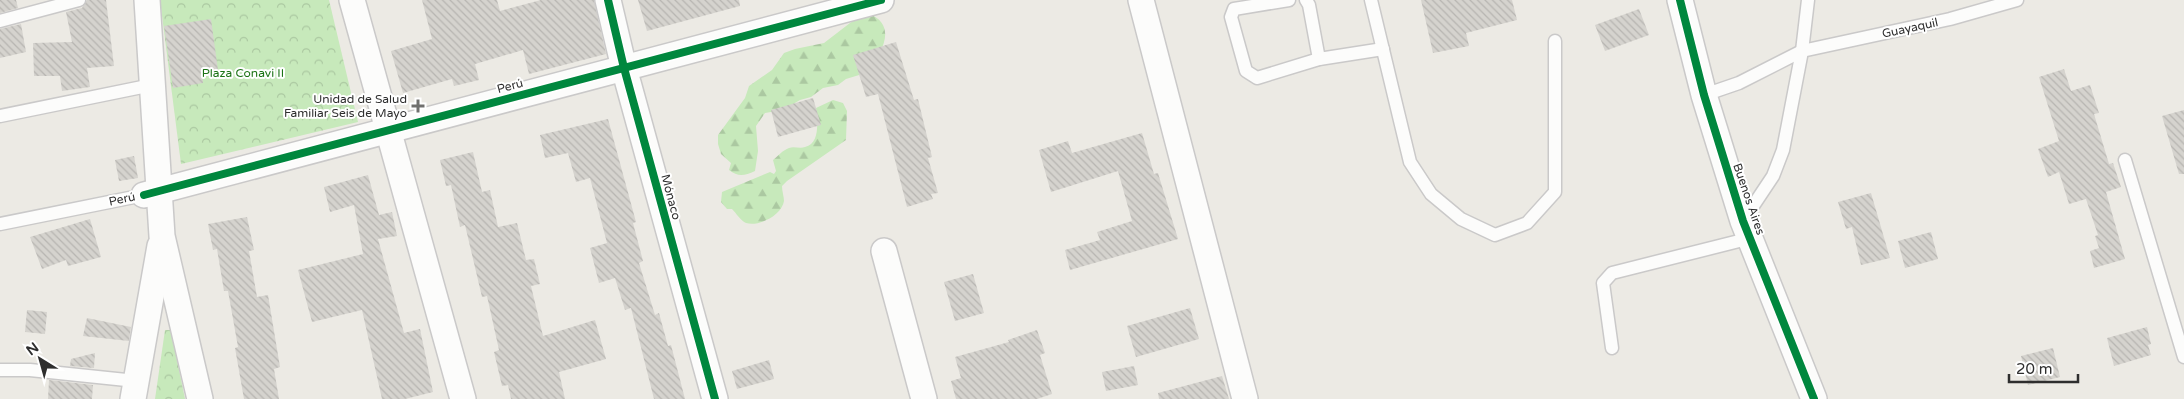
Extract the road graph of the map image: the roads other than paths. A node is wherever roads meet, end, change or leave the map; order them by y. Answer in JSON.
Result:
{"nodes":[{"id":1,"x":79,"y":0,"type":"edge"},
{"id":2,"x":147,"y":0,"type":"edge"},
{"id":3,"x":352,"y":0,"type":"edge"},
{"id":4,"x":608,"y":0,"type":"edge"},
{"id":5,"x":881,"y":0,"type":"edge"},
{"id":6,"x":1141,"y":0,"type":"edge"},
{"id":7,"x":1289,"y":0,"type":"edge"},
{"id":8,"x":1306,"y":0,"type":"edge"},
{"id":9,"x":1371,"y":0,"type":"edge"},
{"id":10,"x":1680,"y":0,"type":"edge"},
{"id":11,"x":1808,"y":0,"type":"edge"},
{"id":12,"x":2016,"y":0,"type":"edge"},
{"id":13,"x":0,"y":21,"type":"edge"},
{"id":14,"x":1555,"y":41,"type":"dead end"},
{"id":15,"x":1383,"y":49,"type":"junction"},
{"id":16,"x":1802,"y":51,"type":"junction"},
{"id":17,"x":1319,"y":59,"type":"junction"},
{"id":18,"x":624,"y":68,"type":"junction"},
{"id":19,"x":152,"y":85,"type":"junction"},
{"id":20,"x":1704,"y":96,"type":"junction"},
{"id":21,"x":0,"y":116,"type":"edge"},
{"id":22,"x":387,"y":130,"type":"junction"},
{"id":23,"x":2124,"y":160,"type":"dead end"},
{"id":24,"x":151,"y":193,"type":"junction"},
{"id":25,"x":0,"y":224,"type":"edge"},
{"id":26,"x":1747,"y":230,"type":"junction"},
{"id":27,"x":162,"y":236,"type":"junction"},
{"id":28,"x":884,"y":251,"type":"dead end"},
{"id":29,"x":1612,"y":348,"type":"dead end"},
{"id":30,"x":2184,"y":357,"type":"edge"},
{"id":31,"x":0,"y":370,"type":"edge"},
{"id":32,"x":135,"y":390,"type":"edge"},
{"id":33,"x":200,"y":399,"type":"edge"},
{"id":34,"x":463,"y":399,"type":"edge"},
{"id":35,"x":715,"y":399,"type":"edge"},
{"id":36,"x":924,"y":399,"type":"edge"},
{"id":37,"x":1245,"y":399,"type":"edge"},
{"id":38,"x":1814,"y":399,"type":"edge"}],
"edges":[{"from":1,"to":13,"type":"lane"},
{"from":2,"to":19,"type":"street"},
{"from":3,"to":22,"type":"street"},
{"from":4,"to":18,"type":"street","name":"Mónaco"},
{"from":5,"to":18,"type":"street","name":"Perú"},
{"from":6,"to":37,"type":"street"},
{"from":7,"to":17,"type":"lane"},
{"from":8,"to":17,"type":"lane"},
{"from":9,"to":15,"type":"lane"},
{"from":10,"to":20,"type":"street","name":"Buenos Aires"},
{"from":11,"to":16,"type":"lane"},
{"from":12,"to":16,"type":"lane","name":"Guayaquil"},
{"from":14,"to":15,"type":"lane"},
{"from":15,"to":17,"type":"lane"},
{"from":16,"to":20,"type":"lane","name":"Guayaquil"},
{"from":16,"to":26,"type":"lane"},
{"from":18,"to":22,"type":"street","name":"Perú"},
{"from":18,"to":35,"type":"street","name":"Mónaco"},
{"from":19,"to":21,"type":"lane"},
{"from":19,"to":24,"type":"street"},
{"from":20,"to":26,"type":"street","name":"Buenos Aires"},
{"from":22,"to":24,"type":"street","name":"Perú"},
{"from":22,"to":34,"type":"street"},
{"from":23,"to":30,"type":"lane"},
{"from":24,"to":25,"type":"lane","name":"Perú"},
{"from":24,"to":27,"type":"street"},
{"from":26,"to":29,"type":"lane"},
{"from":26,"to":38,"type":"street","name":"Buenos Aires"},
{"from":27,"to":32,"type":"street"},
{"from":27,"to":33,"type":"street"},
{"from":28,"to":36,"type":"street"},
{"from":31,"to":32,"type":"lane"}]}
